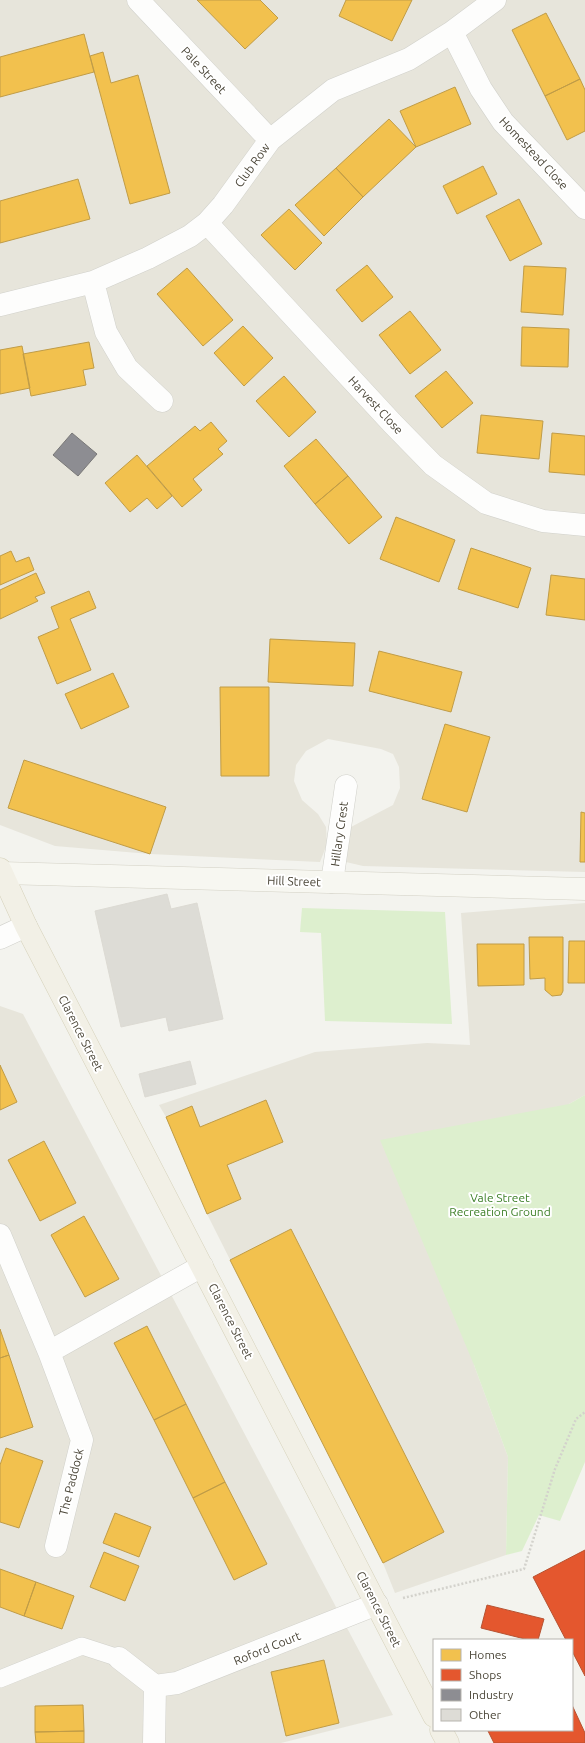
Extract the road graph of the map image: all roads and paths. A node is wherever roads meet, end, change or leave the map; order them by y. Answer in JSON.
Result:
{"nodes":[{"id":1,"x":138,"y":0,"type":"edge"},
{"id":2,"x":495,"y":0,"type":"edge"},
{"id":3,"x":452,"y":32,"type":"junction"},
{"id":4,"x":270,"y":140,"type":"junction"},
{"id":5,"x":585,"y":208,"type":"edge"},
{"id":6,"x":207,"y":222,"type":"junction"},
{"id":7,"x":93,"y":282,"type":"junction"},
{"id":8,"x":0,"y":305,"type":"edge"},
{"id":9,"x":162,"y":401,"type":"dead end"},
{"id":10,"x":585,"y":525,"type":"edge"},
{"id":11,"x":346,"y":786,"type":"dead end"},
{"id":12,"x":1,"y":871,"type":"edge"},
{"id":13,"x":332,"y":882,"type":"junction"},
{"id":14,"x":585,"y":889,"type":"edge"},
{"id":15,"x":26,"y":926,"type":"junction"},
{"id":16,"x":0,"y":938,"type":"edge"},
{"id":17,"x":0,"y":1235,"type":"edge"},
{"id":18,"x":202,"y":1266,"type":"junction"},
{"id":19,"x":48,"y":1352,"type":"junction"},
{"id":20,"x":585,"y":1412,"type":"edge"},
{"id":21,"x":56,"y":1546,"type":"dead end"},
{"id":22,"x":377,"y":1604,"type":"junction"},
{"id":23,"x":119,"y":1658,"type":"joint"},
{"id":24,"x":0,"y":1679,"type":"edge"},
{"id":25,"x":155,"y":1686,"type":"junction"},
{"id":26,"x":433,"y":1714,"type":"edge"},
{"id":27,"x":442,"y":1731,"type":"edge"},
{"id":28,"x":154,"y":1743,"type":"edge"},
{"id":29,"x":448,"y":1743,"type":"edge"}],
"edges":[{"from":1,"to":4,"type":"street","name":"Pale Street"},
{"from":2,"to":3,"type":"street","name":"Club Row"},
{"from":3,"to":4,"type":"street","name":"Club Row"},
{"from":3,"to":5,"type":"street","name":"Homestead Close"},
{"from":4,"to":6,"type":"street","name":"Club Row"},
{"from":6,"to":7,"type":"street","name":"Club Row"},
{"from":6,"to":10,"type":"street","name":"Harvest Close"},
{"from":7,"to":8,"type":"street","name":"Club Row"},
{"from":7,"to":9,"type":"street"},
{"from":11,"to":13,"type":"street","name":"Hillary Crest"},
{"from":12,"to":13,"type":"street","name":"Hill Street"},
{"from":12,"to":15,"type":"main road","name":"Clarence Street"},
{"from":13,"to":14,"type":"street","name":"Hill Street"},
{"from":15,"to":16,"type":"street"},
{"from":15,"to":18,"type":"main road","name":"Clarence Street"},
{"from":17,"to":19,"type":"street","name":"The Paddock"},
{"from":18,"to":19,"type":"street"},
{"from":18,"to":22,"type":"main road","name":"Clarence Street"},
{"from":19,"to":21,"type":"street","name":"The Paddock"},
{"from":20,"to":22,"type":"path"},
{"from":22,"to":25,"type":"street","name":"Roford Court"},
{"from":22,"to":26,"type":"main road","name":"Clarence Street"},
{"from":23,"to":24,"type":"lane"},
{"from":23,"to":25,"type":"street"},
{"from":25,"to":28,"type":"street"},
{"from":27,"to":29,"type":"main road"}]}
